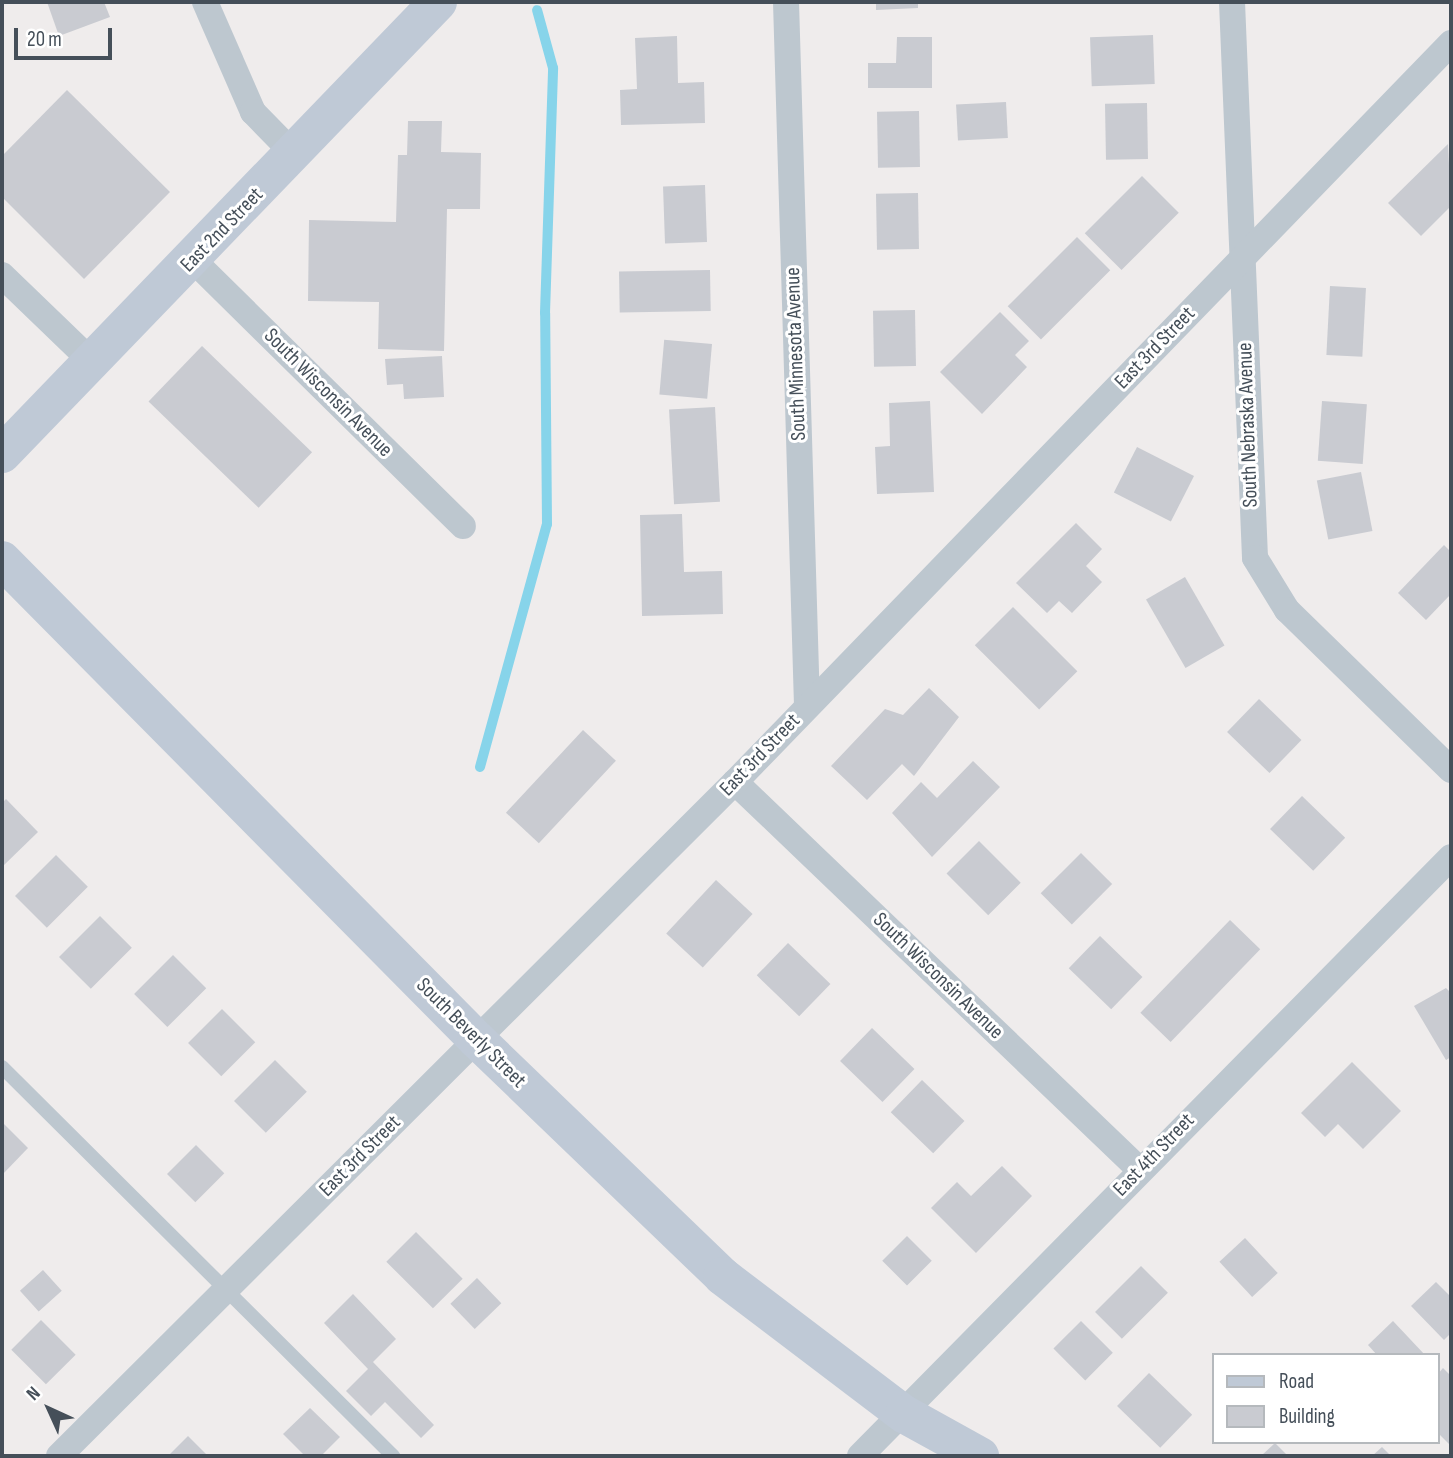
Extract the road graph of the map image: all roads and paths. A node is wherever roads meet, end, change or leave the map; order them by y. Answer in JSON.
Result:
{"nodes":[{"id":1,"x":205,"y":2,"type":"edge"},
{"id":2,"x":438,"y":2,"type":"edge"},
{"id":3,"x":786,"y":2,"type":"edge"},
{"id":4,"x":1232,"y":2,"type":"edge"},
{"id":5,"x":1451,"y":43,"type":"edge"},
{"id":6,"x":295,"y":155,"type":"junction"},
{"id":7,"x":1245,"y":255,"type":"junction"},
{"id":8,"x":193,"y":260,"type":"junction"},
{"id":9,"x":2,"y":275,"type":"edge"},
{"id":10,"x":93,"y":363,"type":"junction"},
{"id":11,"x":2,"y":454,"type":"edge"},
{"id":12,"x":463,"y":526,"type":"dead end"},
{"id":13,"x":2,"y":560,"type":"edge"},
{"id":14,"x":807,"y":706,"type":"junction"},
{"id":15,"x":1451,"y":770,"type":"edge"},
{"id":16,"x":735,"y":782,"type":"junction"},
{"id":17,"x":1451,"y":858,"type":"edge"},
{"id":18,"x":476,"y":1040,"type":"junction"},
{"id":19,"x":2,"y":1067,"type":"edge"},
{"id":20,"x":1140,"y":1170,"type":"junction"},
{"id":21,"x":226,"y":1290,"type":"junction"},
{"id":22,"x":904,"y":1414,"type":"junction"},
{"id":23,"x":59,"y":1456,"type":"edge"},
{"id":24,"x":393,"y":1456,"type":"edge"},
{"id":25,"x":860,"y":1456,"type":"edge"},
{"id":26,"x":980,"y":1456,"type":"edge"}],
"edges":[{"from":1,"to":6,"type":"street"},
{"from":2,"to":6,"type":"main road","name":"East 2nd Street"},
{"from":3,"to":14,"type":"street","name":"South Minnesota Avenue"},
{"from":4,"to":7,"type":"street","name":"South Nebraska Avenue"},
{"from":5,"to":7,"type":"street","name":"East 3rd Street"},
{"from":6,"to":8,"type":"main road","name":"East 2nd Street"},
{"from":7,"to":14,"type":"street","name":"East 3rd Street"},
{"from":7,"to":15,"type":"street","name":"South Nebraska Avenue"},
{"from":8,"to":10,"type":"main road","name":"East 2nd Street"},
{"from":8,"to":12,"type":"street","name":"South Wisconsin Avenue"},
{"from":9,"to":10,"type":"street"},
{"from":10,"to":11,"type":"main road","name":"East 2nd Street"},
{"from":13,"to":18,"type":"main road","name":"South Beverly Street"},
{"from":14,"to":16,"type":"street","name":"East 3rd Street"},
{"from":16,"to":18,"type":"street","name":"East 3rd Street"},
{"from":16,"to":20,"type":"street","name":"South Wisconsin Avenue"},
{"from":17,"to":20,"type":"street","name":"East 4th Street"},
{"from":18,"to":21,"type":"street","name":"East 3rd Street"},
{"from":18,"to":22,"type":"main road","name":"South Beverly Street"},
{"from":19,"to":21,"type":"lane"},
{"from":20,"to":22,"type":"street","name":"East 4th Street"},
{"from":21,"to":23,"type":"street","name":"East 3rd Street"},
{"from":21,"to":24,"type":"lane"},
{"from":22,"to":25,"type":"street","name":"East 4th Street"},
{"from":22,"to":26,"type":"main road","name":"South Beverly Street"}]}
